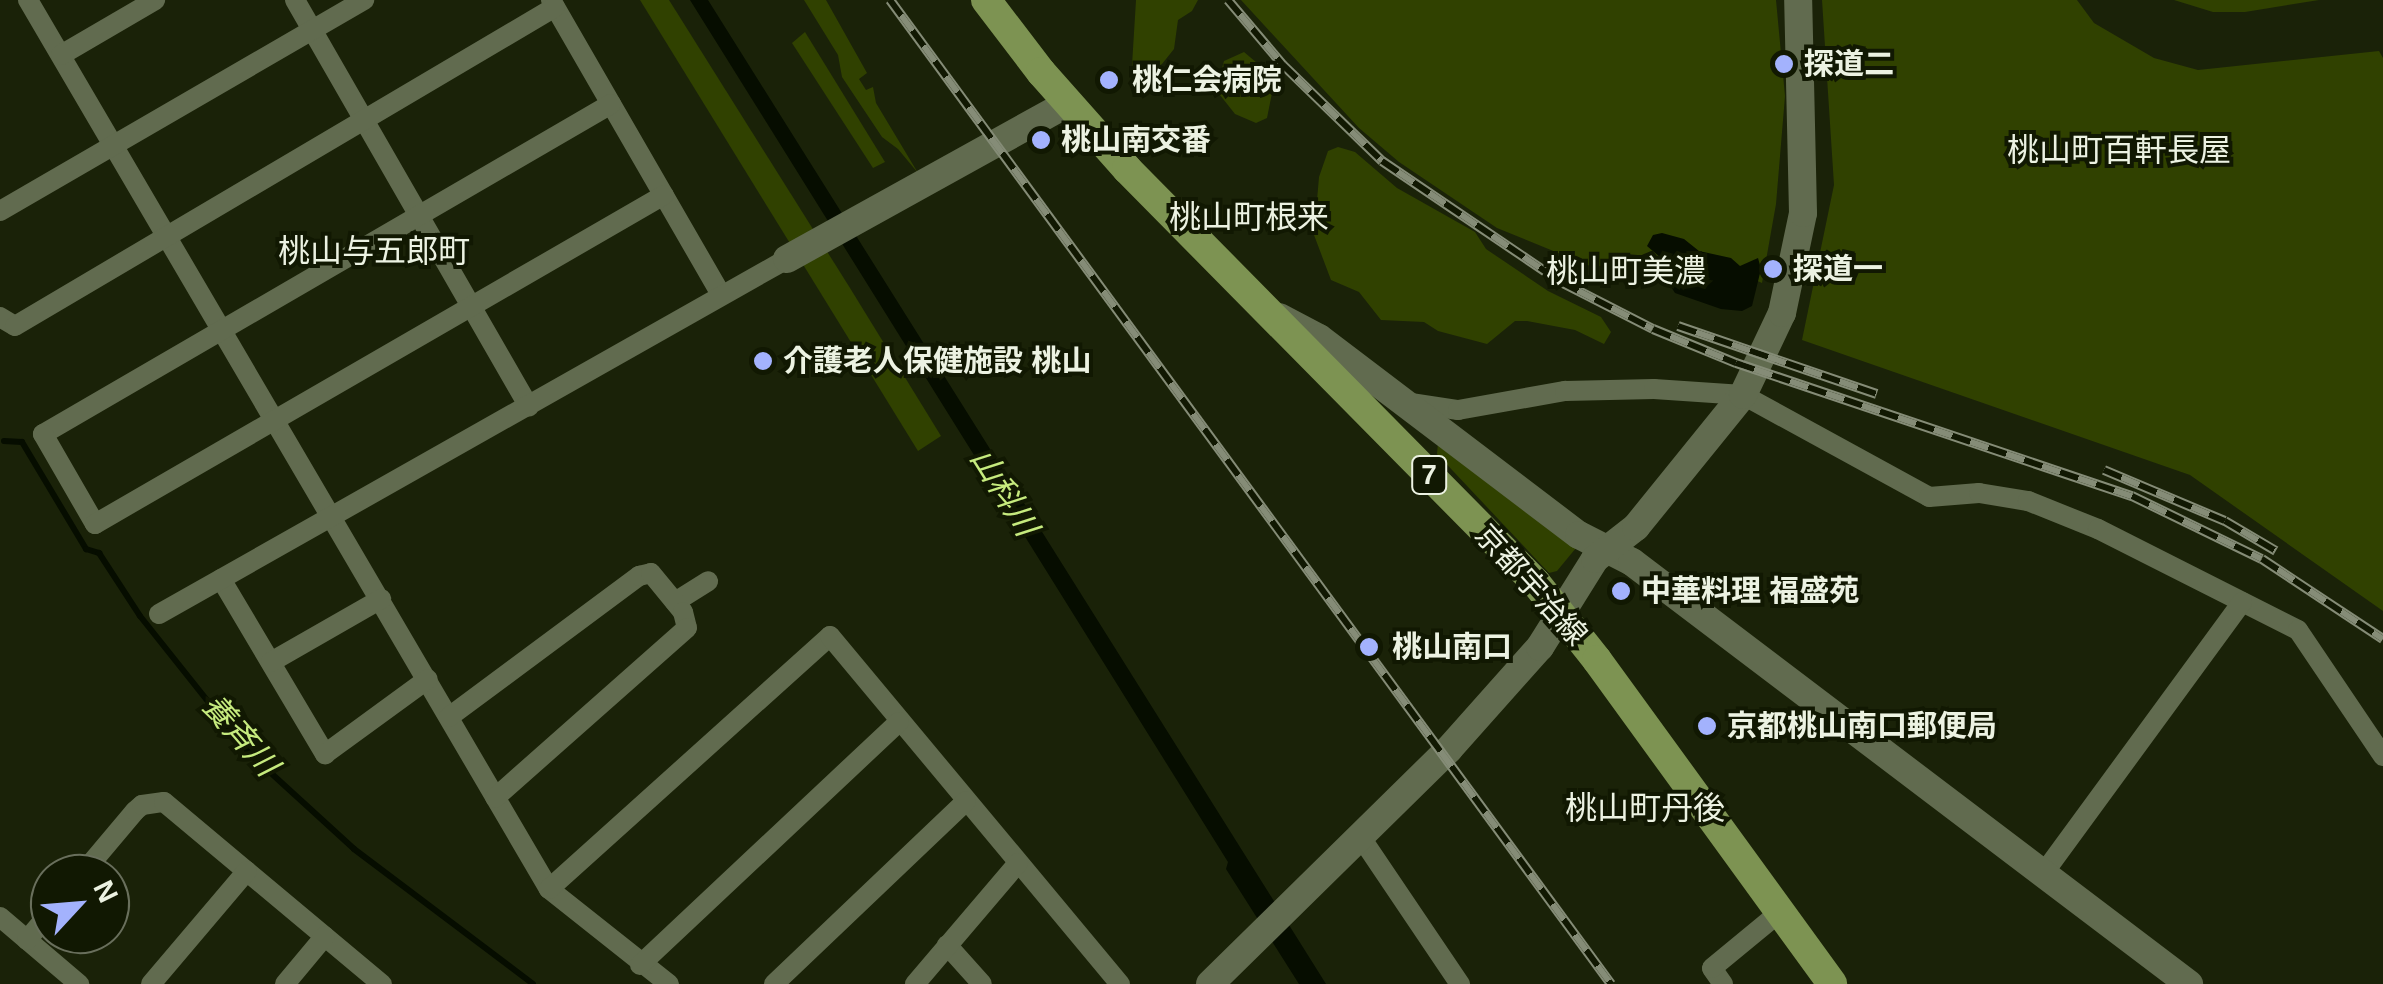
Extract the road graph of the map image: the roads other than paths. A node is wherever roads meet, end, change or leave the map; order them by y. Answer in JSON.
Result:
{"nodes":[{"id":1,"x":28,"y":0,"type":"edge"},
{"id":2,"x":155,"y":0,"type":"edge"},
{"id":3,"x":295,"y":0,"type":"edge"},
{"id":4,"x":364,"y":0,"type":"edge"},
{"id":5,"x":986,"y":0,"type":"edge"},
{"id":6,"x":1798,"y":0,"type":"edge"},
{"id":7,"x":553,"y":4,"type":"edge"},
{"id":8,"x":312,"y":30,"type":"junction"},
{"id":9,"x":61,"y":55,"type":"junction"},
{"id":10,"x":1068,"y":103,"type":"junction"},
{"id":11,"x":611,"y":104,"type":"junction"},
{"id":12,"x":365,"y":122,"type":"junction"},
{"id":13,"x":113,"y":145,"type":"junction"},
{"id":14,"x":664,"y":195,"type":"junction"},
{"id":15,"x":0,"y":211,"type":"edge"},
{"id":16,"x":418,"y":214,"type":"junction"},
{"id":17,"x":166,"y":234,"type":"junction"},
{"id":18,"x":787,"y":259,"type":"joint"},
{"id":19,"x":721,"y":294,"type":"junction"},
{"id":20,"x":471,"y":306,"type":"junction"},
{"id":21,"x":1269,"y":312,"type":"junction"},
{"id":22,"x":0,"y":317,"type":"edge"},
{"id":23,"x":221,"y":327,"type":"junction"},
{"id":24,"x":1744,"y":396,"type":"junction"},
{"id":25,"x":1402,"y":401,"type":"junction"},
{"id":26,"x":529,"y":408,"type":"junction"},
{"id":27,"x":274,"y":417,"type":"junction"},
{"id":28,"x":332,"y":518,"type":"junction"},
{"id":29,"x":1608,"y":551,"type":"junction"},
{"id":30,"x":221,"y":578,"type":"junction"},
{"id":31,"x":708,"y":581,"type":"dead end"},
{"id":32,"x":380,"y":598,"type":"junction"},
{"id":33,"x":675,"y":602,"type":"junction"},
{"id":34,"x":2242,"y":602,"type":"junction"},
{"id":35,"x":1559,"y":612,"type":"junction"},
{"id":36,"x":158,"y":614,"type":"dead end"},
{"id":37,"x":271,"y":662,"type":"junction"},
{"id":38,"x":428,"y":679,"type":"junction"},
{"id":39,"x":450,"y":717,"type":"junction"},
{"id":40,"x":899,"y":722,"type":"junction"},
{"id":41,"x":2383,"y":756,"type":"edge"},
{"id":42,"x":495,"y":798,"type":"junction"},
{"id":43,"x":966,"y":801,"type":"junction"},
{"id":44,"x":1360,"y":836,"type":"junction"},
{"id":45,"x":99,"y":854,"type":"edge"},
{"id":46,"x":1018,"y":863,"type":"junction"},
{"id":47,"x":246,"y":871,"type":"junction"},
{"id":48,"x":2043,"y":874,"type":"junction"},
{"id":49,"x":549,"y":889,"type":"junction"},
{"id":50,"x":1780,"y":912,"type":"junction"},
{"id":51,"x":0,"y":917,"type":"edge"},
{"id":52,"x":30,"y":936,"type":"edge"},
{"id":53,"x":325,"y":936,"type":"junction"},
{"id":54,"x":27,"y":940,"type":"junction"},
{"id":55,"x":948,"y":945,"type":"junction"},
{"id":56,"x":640,"y":964,"type":"junction"},
{"id":57,"x":1217,"y":978,"type":"edge"},
{"id":58,"x":79,"y":984,"type":"edge"},
{"id":59,"x":151,"y":984,"type":"edge"},
{"id":60,"x":285,"y":984,"type":"edge"},
{"id":61,"x":382,"y":984,"type":"edge"},
{"id":62,"x":669,"y":984,"type":"edge"},
{"id":63,"x":774,"y":984,"type":"edge"},
{"id":64,"x":914,"y":984,"type":"edge"},
{"id":65,"x":982,"y":984,"type":"edge"},
{"id":66,"x":1120,"y":984,"type":"edge"},
{"id":67,"x":1460,"y":984,"type":"edge"},
{"id":68,"x":1723,"y":984,"type":"edge"},
{"id":69,"x":1832,"y":984,"type":"edge"},
{"id":70,"x":2189,"y":984,"type":"edge"}],
"edges":[{"from":1,"to":9,"type":"street"},
{"from":2,"to":9,"type":"street"},
{"from":3,"to":8,"type":"street"},
{"from":4,"to":8,"type":"street"},
{"from":5,"to":10,"type":"main road","name":"京都宇治線","number":"7"},
{"from":6,"to":24,"type":"street"},
{"from":7,"to":11,"type":"street"},
{"from":7,"to":12,"type":"street"},
{"from":8,"to":12,"type":"street"},
{"from":8,"to":13,"type":"street"},
{"from":9,"to":13,"type":"street"},
{"from":10,"to":18,"type":"street"},
{"from":10,"to":21,"type":"main road","name":"京都宇治線","number":"7"},
{"from":11,"to":14,"type":"street"},
{"from":11,"to":16,"type":"street"},
{"from":12,"to":16,"type":"street"},
{"from":12,"to":17,"type":"street"},
{"from":13,"to":15,"type":"street"},
{"from":13,"to":17,"type":"street"},
{"from":14,"to":19,"type":"street"},
{"from":14,"to":20,"type":"street"},
{"from":16,"to":20,"type":"street"},
{"from":16,"to":23,"type":"street"},
{"from":17,"to":22,"type":"street"},
{"from":17,"to":23,"type":"street"},
{"from":18,"to":19,"type":"street"},
{"from":19,"to":26,"type":"street"},
{"from":20,"to":26,"type":"street"},
{"from":20,"to":27,"type":"street"},
{"from":21,"to":25,"type":"street"},
{"from":21,"to":35,"type":"main road","name":"京都宇治線","number":"7"},
{"from":23,"to":27,"type":"street"},
{"from":23,"to":27,"type":"street"},
{"from":24,"to":25,"type":"street"},
{"from":24,"to":29,"type":"street"},
{"from":24,"to":34,"type":"street"},
{"from":25,"to":29,"type":"street"},
{"from":26,"to":28,"type":"street"},
{"from":27,"to":28,"type":"street"},
{"from":28,"to":30,"type":"street"},
{"from":28,"to":32,"type":"street"},
{"from":29,"to":35,"type":"street"},
{"from":29,"to":48,"type":"street"},
{"from":30,"to":36,"type":"street"},
{"from":30,"to":37,"type":"street"},
{"from":31,"to":33,"type":"street"},
{"from":32,"to":37,"type":"street"},
{"from":32,"to":38,"type":"street"},
{"from":33,"to":39,"type":"street"},
{"from":33,"to":42,"type":"street"},
{"from":34,"to":41,"type":"street"},
{"from":34,"to":48,"type":"street"},
{"from":35,"to":44,"type":"street"},
{"from":35,"to":50,"type":"main road","name":"京都宇治線","number":"7"},
{"from":37,"to":38,"type":"street"},
{"from":38,"to":39,"type":"street"},
{"from":39,"to":42,"type":"street"},
{"from":40,"to":43,"type":"street"},
{"from":40,"to":49,"type":"street"},
{"from":40,"to":56,"type":"street"},
{"from":42,"to":49,"type":"street"},
{"from":43,"to":46,"type":"street"},
{"from":43,"to":63,"type":"street"},
{"from":44,"to":57,"type":"street"},
{"from":44,"to":67,"type":"street"},
{"from":45,"to":47,"type":"street"},
{"from":46,"to":55,"type":"street"},
{"from":46,"to":66,"type":"street"},
{"from":47,"to":53,"type":"street"},
{"from":47,"to":59,"type":"street"},
{"from":48,"to":70,"type":"street"},
{"from":49,"to":56,"type":"street"},
{"from":50,"to":68,"type":"street"},
{"from":50,"to":69,"type":"main road","name":"京都宇治線","number":"7"},
{"from":51,"to":54,"type":"street"},
{"from":52,"to":54,"type":"street"},
{"from":53,"to":60,"type":"street"},
{"from":53,"to":61,"type":"street"},
{"from":54,"to":58,"type":"street"},
{"from":55,"to":64,"type":"street"},
{"from":55,"to":65,"type":"street"},
{"from":56,"to":62,"type":"street"}]}
